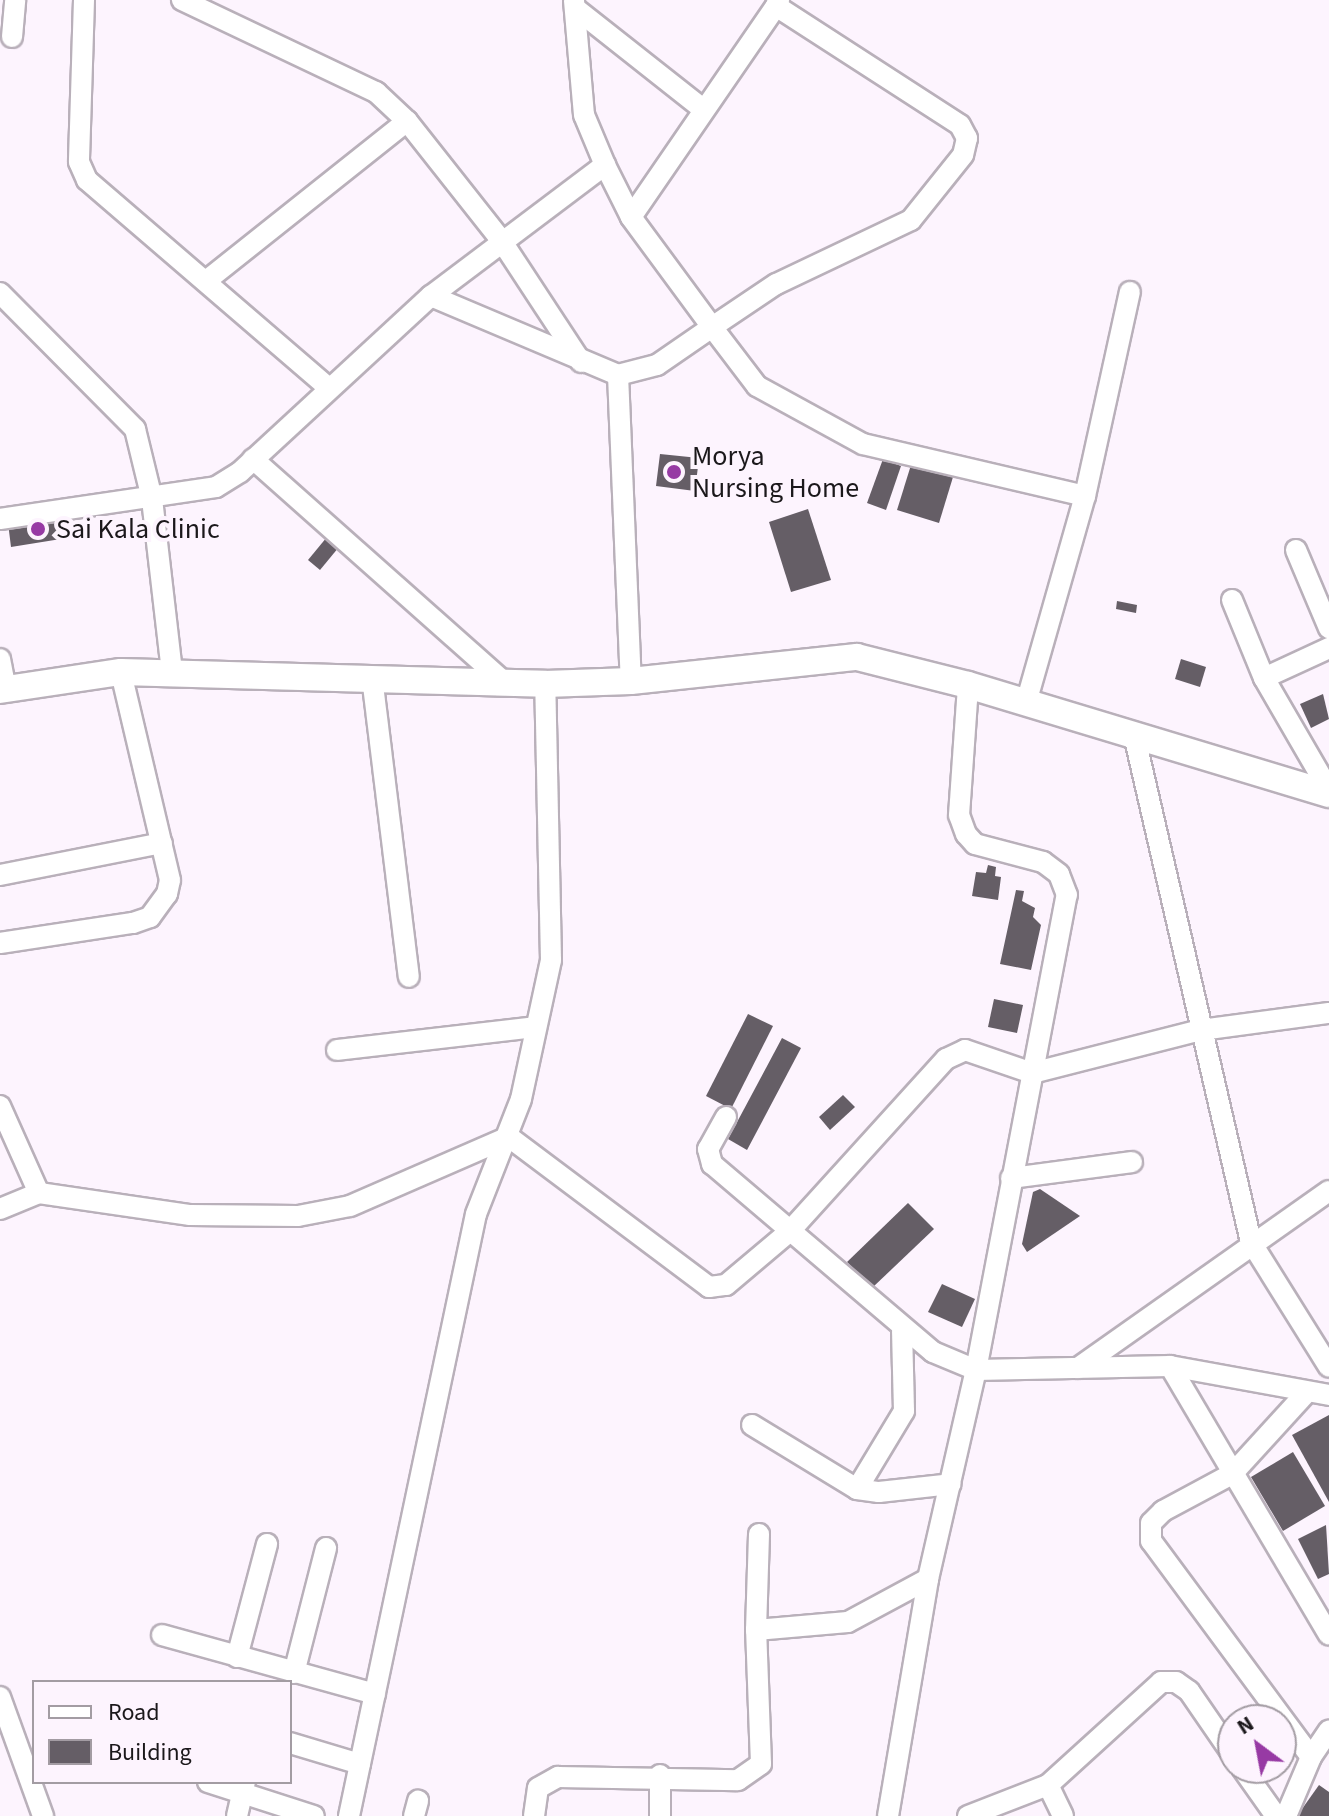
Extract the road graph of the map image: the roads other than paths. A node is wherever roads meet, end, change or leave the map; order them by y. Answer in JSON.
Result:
{"nodes":[{"id":1,"x":15,"y":0,"type":"edge"},
{"id":2,"x":84,"y":0,"type":"edge"},
{"id":3,"x":182,"y":0,"type":"edge"},
{"id":4,"x":778,"y":3,"type":"edge"},
{"id":5,"x":574,"y":4,"type":"edge"},
{"id":6,"x":12,"y":37,"type":"dead end"},
{"id":7,"x":704,"y":110,"type":"junction"},
{"id":8,"x":407,"y":121,"type":"junction"},
{"id":9,"x":605,"y":165,"type":"junction"},
{"id":10,"x":631,"y":217,"type":"junction"},
{"id":11,"x":501,"y":240,"type":"junction"},
{"id":12,"x":206,"y":281,"type":"junction"},
{"id":13,"x":1130,"y":292,"type":"dead end"},
{"id":14,"x":0,"y":293,"type":"edge"},
{"id":15,"x":431,"y":296,"type":"junction"},
{"id":16,"x":712,"y":327,"type":"junction"},
{"id":17,"x":581,"y":362,"type":"junction"},
{"id":18,"x":618,"y":375,"type":"junction"},
{"id":19,"x":329,"y":388,"type":"junction"},
{"id":20,"x":253,"y":459,"type":"junction"},
{"id":21,"x":1085,"y":496,"type":"junction"},
{"id":22,"x":152,"y":499,"type":"junction"},
{"id":23,"x":0,"y":519,"type":"edge"},
{"id":24,"x":1296,"y":550,"type":"dead end"},
{"id":25,"x":1232,"y":600,"type":"dead end"},
{"id":26,"x":1329,"y":628,"type":"edge"},
{"id":27,"x":1329,"y":648,"type":"edge"},
{"id":28,"x":0,"y":659,"type":"edge"},
{"id":29,"x":121,"y":672,"type":"junction"},
{"id":30,"x":172,"y":673,"type":"junction"},
{"id":31,"x":372,"y":677,"type":"junction"},
{"id":32,"x":1264,"y":678,"type":"junction"},
{"id":33,"x":502,"y":680,"type":"junction"},
{"id":34,"x":631,"y":681,"type":"junction"},
{"id":35,"x":545,"y":684,"type":"junction"},
{"id":36,"x":968,"y":685,"type":"junction"},
{"id":37,"x":3,"y":689,"type":"edge"},
{"id":38,"x":1026,"y":703,"type":"junction"},
{"id":39,"x":1135,"y":739,"type":"junction"},
{"id":40,"x":1329,"y":792,"type":"edge"},
{"id":41,"x":162,"y":843,"type":"junction"},
{"id":42,"x":0,"y":875,"type":"edge"},
{"id":43,"x":0,"y":943,"type":"edge"},
{"id":44,"x":409,"y":977,"type":"dead end"},
{"id":45,"x":1329,"y":1013,"type":"edge"},
{"id":46,"x":536,"y":1027,"type":"junction"},
{"id":47,"x":1201,"y":1030,"type":"junction"},
{"id":48,"x":337,"y":1050,"type":"dead end"},
{"id":49,"x":1032,"y":1073,"type":"junction"},
{"id":50,"x":0,"y":1106,"type":"edge"},
{"id":51,"x":726,"y":1117,"type":"dead end"},
{"id":52,"x":509,"y":1137,"type":"junction"},
{"id":53,"x":1132,"y":1162,"type":"dead end"},
{"id":54,"x":1011,"y":1178,"type":"junction"},
{"id":55,"x":1329,"y":1191,"type":"edge"},
{"id":56,"x":39,"y":1193,"type":"junction"},
{"id":57,"x":0,"y":1209,"type":"edge"},
{"id":58,"x":789,"y":1232,"type":"junction"},
{"id":59,"x":1251,"y":1242,"type":"junction"},
{"id":60,"x":902,"y":1331,"type":"junction"},
{"id":61,"x":1170,"y":1366,"type":"junction"},
{"id":62,"x":1329,"y":1367,"type":"edge"},
{"id":63,"x":1078,"y":1368,"type":"junction"},
{"id":64,"x":976,"y":1370,"type":"junction"},
{"id":65,"x":1307,"y":1392,"type":"junction"},
{"id":66,"x":1329,"y":1395,"type":"edge"},
{"id":67,"x":752,"y":1425,"type":"dead end"},
{"id":68,"x":1232,"y":1474,"type":"junction"},
{"id":69,"x":951,"y":1484,"type":"junction"},
{"id":70,"x":857,"y":1489,"type":"junction"},
{"id":71,"x":759,"y":1534,"type":"dead end"},
{"id":72,"x":267,"y":1544,"type":"dead end"},
{"id":73,"x":326,"y":1548,"type":"dead end"},
{"id":74,"x":928,"y":1579,"type":"junction"},
{"id":75,"x":756,"y":1630,"type":"junction"},
{"id":76,"x":162,"y":1635,"type":"dead end"},
{"id":77,"x":1329,"y":1635,"type":"edge"},
{"id":78,"x":237,"y":1657,"type":"junction"},
{"id":79,"x":279,"y":1674,"type":"edge"},
{"id":80,"x":375,"y":1694,"type":"junction"},
{"id":81,"x":0,"y":1697,"type":"edge"},
{"id":82,"x":1329,"y":1730,"type":"edge"},
{"id":83,"x":1217,"y":1732,"type":"edge"},
{"id":84,"x":292,"y":1744,"type":"edge"},
{"id":85,"x":1311,"y":1757,"type":"junction"},
{"id":86,"x":360,"y":1764,"type":"junction"},
{"id":87,"x":660,"y":1775,"type":"junction"},
{"id":88,"x":222,"y":1784,"type":"edge"},
{"id":89,"x":1253,"y":1784,"type":"edge"},
{"id":90,"x":1048,"y":1785,"type":"junction"},
{"id":91,"x":244,"y":1787,"type":"edge"},
{"id":92,"x":43,"y":1816,"type":"edge"},
{"id":93,"x":237,"y":1816,"type":"edge"},
{"id":94,"x":314,"y":1816,"type":"edge"},
{"id":95,"x":349,"y":1816,"type":"edge"},
{"id":96,"x":534,"y":1816,"type":"edge"},
{"id":97,"x":660,"y":1816,"type":"edge"},
{"id":98,"x":888,"y":1816,"type":"edge"},
{"id":99,"x":968,"y":1816,"type":"edge"},
{"id":100,"x":1063,"y":1816,"type":"edge"},
{"id":101,"x":1276,"y":1816,"type":"edge"},
{"id":102,"x":1286,"y":1816,"type":"edge"}],
"edges":[{"from":1,"to":6,"type":"street"},
{"from":2,"to":12,"type":"street"},
{"from":3,"to":8,"type":"street"},
{"from":4,"to":7,"type":"street"},
{"from":4,"to":16,"type":"street"},
{"from":5,"to":7,"type":"street"},
{"from":5,"to":9,"type":"street"},
{"from":7,"to":10,"type":"street"},
{"from":8,"to":11,"type":"street"},
{"from":8,"to":12,"type":"street"},
{"from":9,"to":10,"type":"street"},
{"from":9,"to":11,"type":"street"},
{"from":10,"to":16,"type":"street"},
{"from":11,"to":15,"type":"street"},
{"from":11,"to":17,"type":"street"},
{"from":12,"to":19,"type":"street"},
{"from":13,"to":21,"type":"street"},
{"from":14,"to":22,"type":"street"},
{"from":15,"to":17,"type":"street"},
{"from":15,"to":19,"type":"street"},
{"from":16,"to":18,"type":"street"},
{"from":16,"to":21,"type":"street"},
{"from":17,"to":18,"type":"street"},
{"from":18,"to":34,"type":"street"},
{"from":19,"to":20,"type":"street"},
{"from":20,"to":22,"type":"street"},
{"from":20,"to":33,"type":"street"},
{"from":21,"to":38,"type":"street"},
{"from":22,"to":23,"type":"street"},
{"from":22,"to":30,"type":"street"},
{"from":24,"to":26,"type":"street"},
{"from":25,"to":32,"type":"street"},
{"from":27,"to":32,"type":"street"},
{"from":28,"to":37,"type":"street"},
{"from":29,"to":30,"type":"main road"},
{"from":29,"to":37,"type":"main road"},
{"from":29,"to":41,"type":"street"},
{"from":30,"to":31,"type":"main road"},
{"from":31,"to":33,"type":"main road"},
{"from":31,"to":44,"type":"street"},
{"from":32,"to":40,"type":"street"},
{"from":33,"to":35,"type":"main road"},
{"from":34,"to":35,"type":"main road"},
{"from":34,"to":36,"type":"main road"},
{"from":35,"to":46,"type":"street"},
{"from":36,"to":38,"type":"main road"},
{"from":36,"to":49,"type":"street"},
{"from":38,"to":39,"type":"main road"},
{"from":39,"to":40,"type":"main road"},
{"from":39,"to":47,"type":"street"},
{"from":41,"to":42,"type":"street"},
{"from":41,"to":43,"type":"street"},
{"from":45,"to":47,"type":"street"},
{"from":46,"to":48,"type":"street"},
{"from":46,"to":52,"type":"street"},
{"from":47,"to":49,"type":"street"},
{"from":47,"to":59,"type":"street"},
{"from":49,"to":54,"type":"street"},
{"from":49,"to":58,"type":"street"},
{"from":50,"to":56,"type":"street"},
{"from":51,"to":58,"type":"street"},
{"from":52,"to":56,"type":"street"},
{"from":52,"to":58,"type":"street"},
{"from":52,"to":80,"type":"street"},
{"from":53,"to":54,"type":"street"},
{"from":54,"to":64,"type":"street"},
{"from":55,"to":59,"type":"street"},
{"from":56,"to":57,"type":"street"},
{"from":58,"to":60,"type":"street"},
{"from":59,"to":62,"type":"street"},
{"from":59,"to":63,"type":"street"},
{"from":60,"to":64,"type":"street"},
{"from":60,"to":70,"type":"street"},
{"from":61,"to":63,"type":"street"},
{"from":61,"to":65,"type":"street"},
{"from":61,"to":68,"type":"street"},
{"from":63,"to":64,"type":"street"},
{"from":64,"to":69,"type":"street"},
{"from":65,"to":66,"type":"street"},
{"from":65,"to":68,"type":"street"},
{"from":67,"to":70,"type":"street"},
{"from":68,"to":77,"type":"street"},
{"from":68,"to":85,"type":"street"},
{"from":69,"to":70,"type":"street"},
{"from":69,"to":74,"type":"street"},
{"from":71,"to":75,"type":"street"},
{"from":72,"to":78,"type":"street"},
{"from":73,"to":79,"type":"street"},
{"from":74,"to":75,"type":"street"},
{"from":74,"to":98,"type":"street"},
{"from":75,"to":87,"type":"street"},
{"from":76,"to":78,"type":"street"},
{"from":78,"to":79,"type":"street"},
{"from":79,"to":80,"type":"street"},
{"from":80,"to":86,"type":"street"},
{"from":81,"to":92,"type":"street"},
{"from":82,"to":85,"type":"street"},
{"from":83,"to":90,"type":"street"},
{"from":84,"to":86,"type":"street"},
{"from":85,"to":102,"type":"street"},
{"from":86,"to":95,"type":"street"},
{"from":87,"to":96,"type":"street"},
{"from":87,"to":97,"type":"street"},
{"from":88,"to":91,"type":"street"},
{"from":89,"to":101,"type":"street"},
{"from":90,"to":99,"type":"street"},
{"from":90,"to":100,"type":"street"},
{"from":91,"to":93,"type":"street"},
{"from":91,"to":94,"type":"street"}]}
